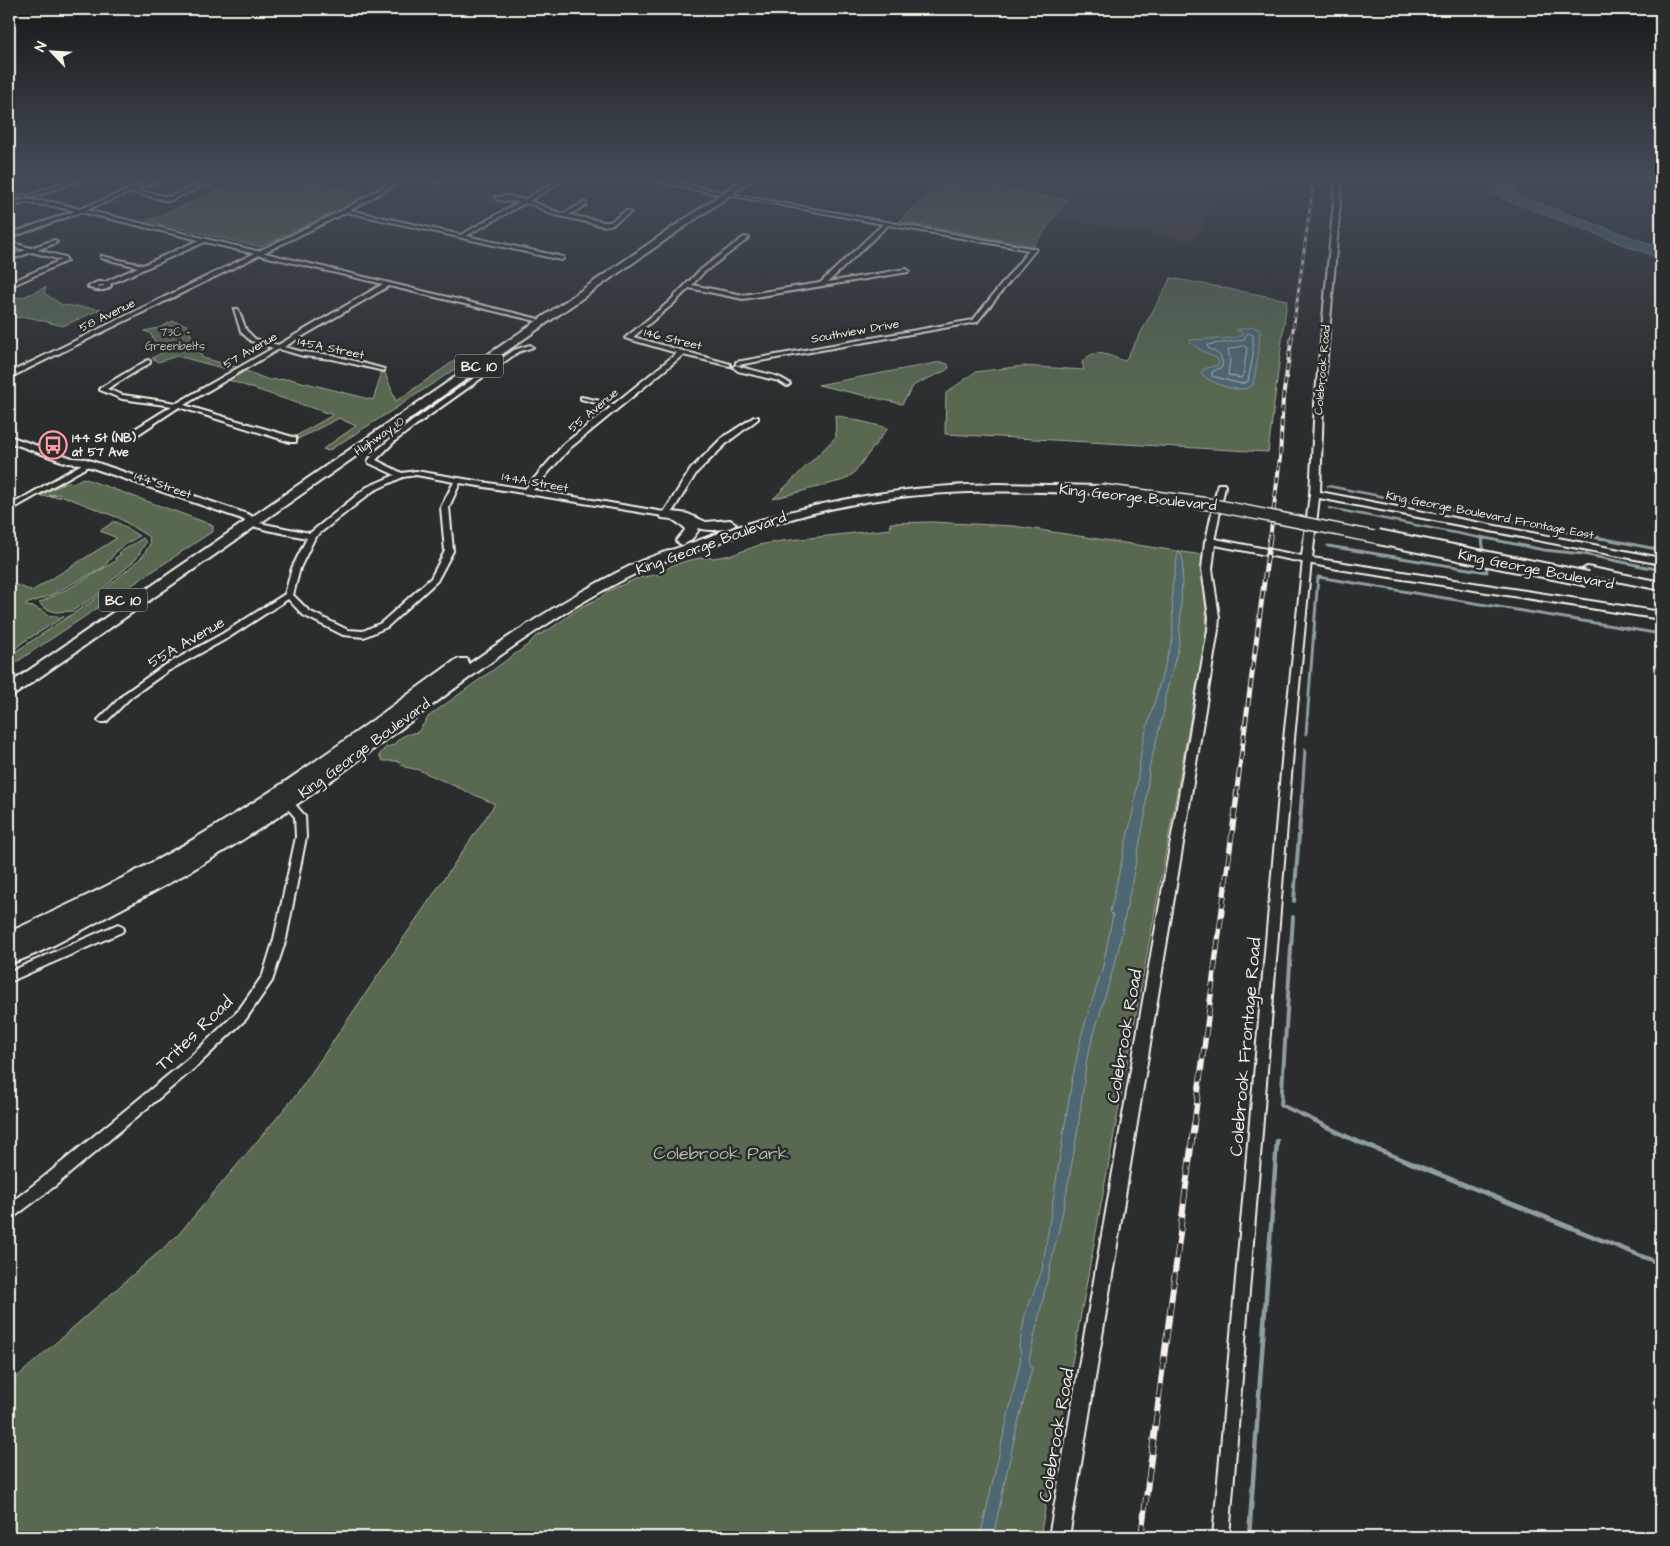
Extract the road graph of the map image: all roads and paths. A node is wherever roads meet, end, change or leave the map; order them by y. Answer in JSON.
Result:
{"nodes":[{"id":1,"x":27,"y":251,"type":"edge"},
{"id":2,"x":35,"y":251,"type":"edge"},
{"id":3,"x":180,"y":251,"type":"edge"},
{"id":4,"x":250,"y":251,"type":"edge"},
{"id":5,"x":262,"y":251,"type":"edge"},
{"id":6,"x":530,"y":251,"type":"edge"},
{"id":7,"x":637,"y":251,"type":"edge"},
{"id":8,"x":639,"y":251,"type":"edge"},
{"id":9,"x":729,"y":251,"type":"edge"},
{"id":10,"x":857,"y":251,"type":"edge"},
{"id":11,"x":1031,"y":251,"type":"edge"},
{"id":12,"x":1333,"y":251,"type":"edge"},
{"id":13,"x":258,"y":253,"type":"junction"},
{"id":14,"x":103,"y":257,"type":"dead end"},
{"id":15,"x":9,"y":258,"type":"edge"},
{"id":16,"x":561,"y":258,"type":"dead end"},
{"id":17,"x":144,"y":268,"type":"junction"},
{"id":18,"x":906,"y":271,"type":"dead end"},
{"id":19,"x":106,"y":284,"type":"dead end"},
{"id":20,"x":388,"y":284,"type":"junction"},
{"id":21,"x":822,"y":284,"type":"junction"},
{"id":22,"x":9,"y":285,"type":"edge"},
{"id":23,"x":689,"y":286,"type":"junction"},
{"id":24,"x":236,"y":310,"type":"dead end"},
{"id":25,"x":536,"y":319,"type":"junction"},
{"id":26,"x":530,"y":347,"type":"dead end"},
{"id":27,"x":278,"y":348,"type":"junction"},
{"id":28,"x":682,"y":352,"type":"junction"},
{"id":29,"x":148,"y":362,"type":"dead end"},
{"id":30,"x":733,"y":365,"type":"junction"},
{"id":31,"x":382,"y":370,"type":"dead end"},
{"id":32,"x":9,"y":376,"type":"edge"},
{"id":33,"x":787,"y":384,"type":"dead end"},
{"id":34,"x":583,"y":398,"type":"dead end"},
{"id":35,"x":178,"y":404,"type":"junction"},
{"id":36,"x":615,"y":406,"type":"junction"},
{"id":37,"x":756,"y":418,"type":"dead end"},
{"id":38,"x":9,"y":439,"type":"edge"},
{"id":39,"x":125,"y":439,"type":"dead end"},
{"id":40,"x":293,"y":440,"type":"dead end"},
{"id":41,"x":79,"y":464,"type":"junction"},
{"id":42,"x":401,"y":475,"type":"junction"},
{"id":43,"x":458,"y":480,"type":"junction"},
{"id":44,"x":1221,"y":486,"type":"dead end"},
{"id":45,"x":1100,"y":487,"type":"junction"},
{"id":46,"x":527,"y":492,"type":"junction"},
{"id":47,"x":1315,"y":494,"type":"junction"},
{"id":48,"x":9,"y":502,"type":"edge"},
{"id":49,"x":9,"y":509,"type":"edge"},
{"id":50,"x":666,"y":515,"type":"junction"},
{"id":51,"x":245,"y":521,"type":"junction"},
{"id":52,"x":730,"y":524,"type":"junction"},
{"id":53,"x":312,"y":536,"type":"junction"},
{"id":54,"x":682,"y":541,"type":"junction"},
{"id":55,"x":1210,"y":541,"type":"junction"},
{"id":56,"x":1307,"y":560,"type":"junction"},
{"id":57,"x":1661,"y":561,"type":"edge"},
{"id":58,"x":1588,"y":575,"type":"junction"},
{"id":59,"x":1661,"y":586,"type":"edge"},
{"id":60,"x":1661,"y":594,"type":"edge"},
{"id":61,"x":289,"y":595,"type":"junction"},
{"id":62,"x":1661,"y":616,"type":"edge"},
{"id":63,"x":9,"y":678,"type":"edge"},
{"id":64,"x":9,"y":690,"type":"edge"},
{"id":65,"x":103,"y":720,"type":"dead end"},
{"id":66,"x":284,"y":798,"type":"junction"},
{"id":67,"x":118,"y":929,"type":"dead end"},
{"id":68,"x":9,"y":940,"type":"edge"},
{"id":69,"x":9,"y":956,"type":"edge"},
{"id":70,"x":9,"y":977,"type":"edge"},
{"id":71,"x":9,"y":1212,"type":"edge"},
{"id":72,"x":1059,"y":1537,"type":"edge"},
{"id":73,"x":1221,"y":1537,"type":"edge"}],
"edges":[{"from":1,"to":15,"type":"street"},
{"from":2,"to":22,"type":"street"},
{"from":3,"to":17,"type":"street"},
{"from":4,"to":13,"type":"street"},
{"from":5,"to":13,"type":"street","name":"58 Avenue"},
{"from":6,"to":16,"type":"street"},
{"from":7,"to":25,"type":"main road","name":"Highway 10","number":"BC 10"},
{"from":8,"to":51,"type":"main road","name":"Highway 10","number":"BC 10"},
{"from":9,"to":23,"type":"street"},
{"from":10,"to":21,"type":"street"},
{"from":11,"to":30,"type":"street","name":"Southview Drive"},
{"from":12,"to":47,"type":"street","name":"Colebrook Road"},
{"from":13,"to":20,"type":"street"},
{"from":13,"to":32,"type":"street","name":"58 Avenue"},
{"from":14,"to":17,"type":"street"},
{"from":17,"to":19,"type":"street"},
{"from":18,"to":21,"type":"street"},
{"from":20,"to":25,"type":"street"},
{"from":20,"to":27,"type":"street","name":"57 Avenue"},
{"from":21,"to":23,"type":"street"},
{"from":23,"to":28,"type":"street","name":"146 Street"},
{"from":24,"to":27,"type":"street","name":"145A Street"},
{"from":25,"to":51,"type":"main road","name":"Highway 10","number":"BC 10"},
{"from":26,"to":42,"type":"street"},
{"from":27,"to":31,"type":"street","name":"145A Street"},
{"from":27,"to":35,"type":"street","name":"57 Avenue"},
{"from":28,"to":30,"type":"street","name":"146 Street"},
{"from":28,"to":36,"type":"street","name":"55 Avenue"},
{"from":29,"to":35,"type":"street"},
{"from":30,"to":33,"type":"street","name":"146 Street"},
{"from":34,"to":36,"type":"street"},
{"from":35,"to":39,"type":"street","name":"57 Avenue"},
{"from":35,"to":40,"type":"street"},
{"from":36,"to":46,"type":"street","name":"55 Avenue"},
{"from":37,"to":50,"type":"street"},
{"from":38,"to":41,"type":"main road","name":"144 Street"},
{"from":41,"to":48,"type":"street"},
{"from":41,"to":49,"type":"street"},
{"from":41,"to":51,"type":"main road","name":"144 Street"},
{"from":42,"to":43,"type":"street","name":"144A Street"},
{"from":42,"to":53,"type":"street"},
{"from":43,"to":46,"type":"street","name":"144A Street"},
{"from":43,"to":61,"type":"street"},
{"from":44,"to":55,"type":"street"},
{"from":45,"to":52,"type":"main road","name":"King George Boulevard"},
{"from":45,"to":58,"type":"main road","name":"King George Boulevard","bridge":true},
{"from":45,"to":66,"type":"main road","name":"King George Boulevard"},
{"from":46,"to":50,"type":"street","name":"144A Street"},
{"from":47,"to":56,"type":"street","name":"Colebrook Road"},
{"from":47,"to":57,"type":"street","name":"King George Boulevard Frontage East"},
{"from":50,"to":52,"type":"main road"},
{"from":50,"to":54,"type":"main road"},
{"from":51,"to":53,"type":"street","name":"144 Street"},
{"from":51,"to":63,"type":"main road","name":"Highway 10","number":"BC 10"},
{"from":51,"to":64,"type":"main road","name":"Highway 10","number":"BC 10"},
{"from":52,"to":54,"type":"main road","name":"King George Boulevard"},
{"from":53,"to":61,"type":"street"},
{"from":54,"to":66,"type":"main road","name":"King George Boulevard"},
{"from":55,"to":56,"type":"street"},
{"from":55,"to":72,"type":"street","name":"Colebrook Road"},
{"from":56,"to":62,"type":"street"},
{"from":56,"to":73,"type":"street","name":"Colebrook Frontage Road"},
{"from":58,"to":59,"type":"main road","name":"King George Boulevard"},
{"from":58,"to":60,"type":"main road","name":"King George Boulevard"},
{"from":61,"to":65,"type":"street","name":"55A Avenue"},
{"from":66,"to":68,"type":"main road","name":"King George Boulevard"},
{"from":66,"to":69,"type":"main road","name":"King George Boulevard"},
{"from":66,"to":71,"type":"street","name":"Trites Road"},
{"from":67,"to":70,"type":"street"}]}
